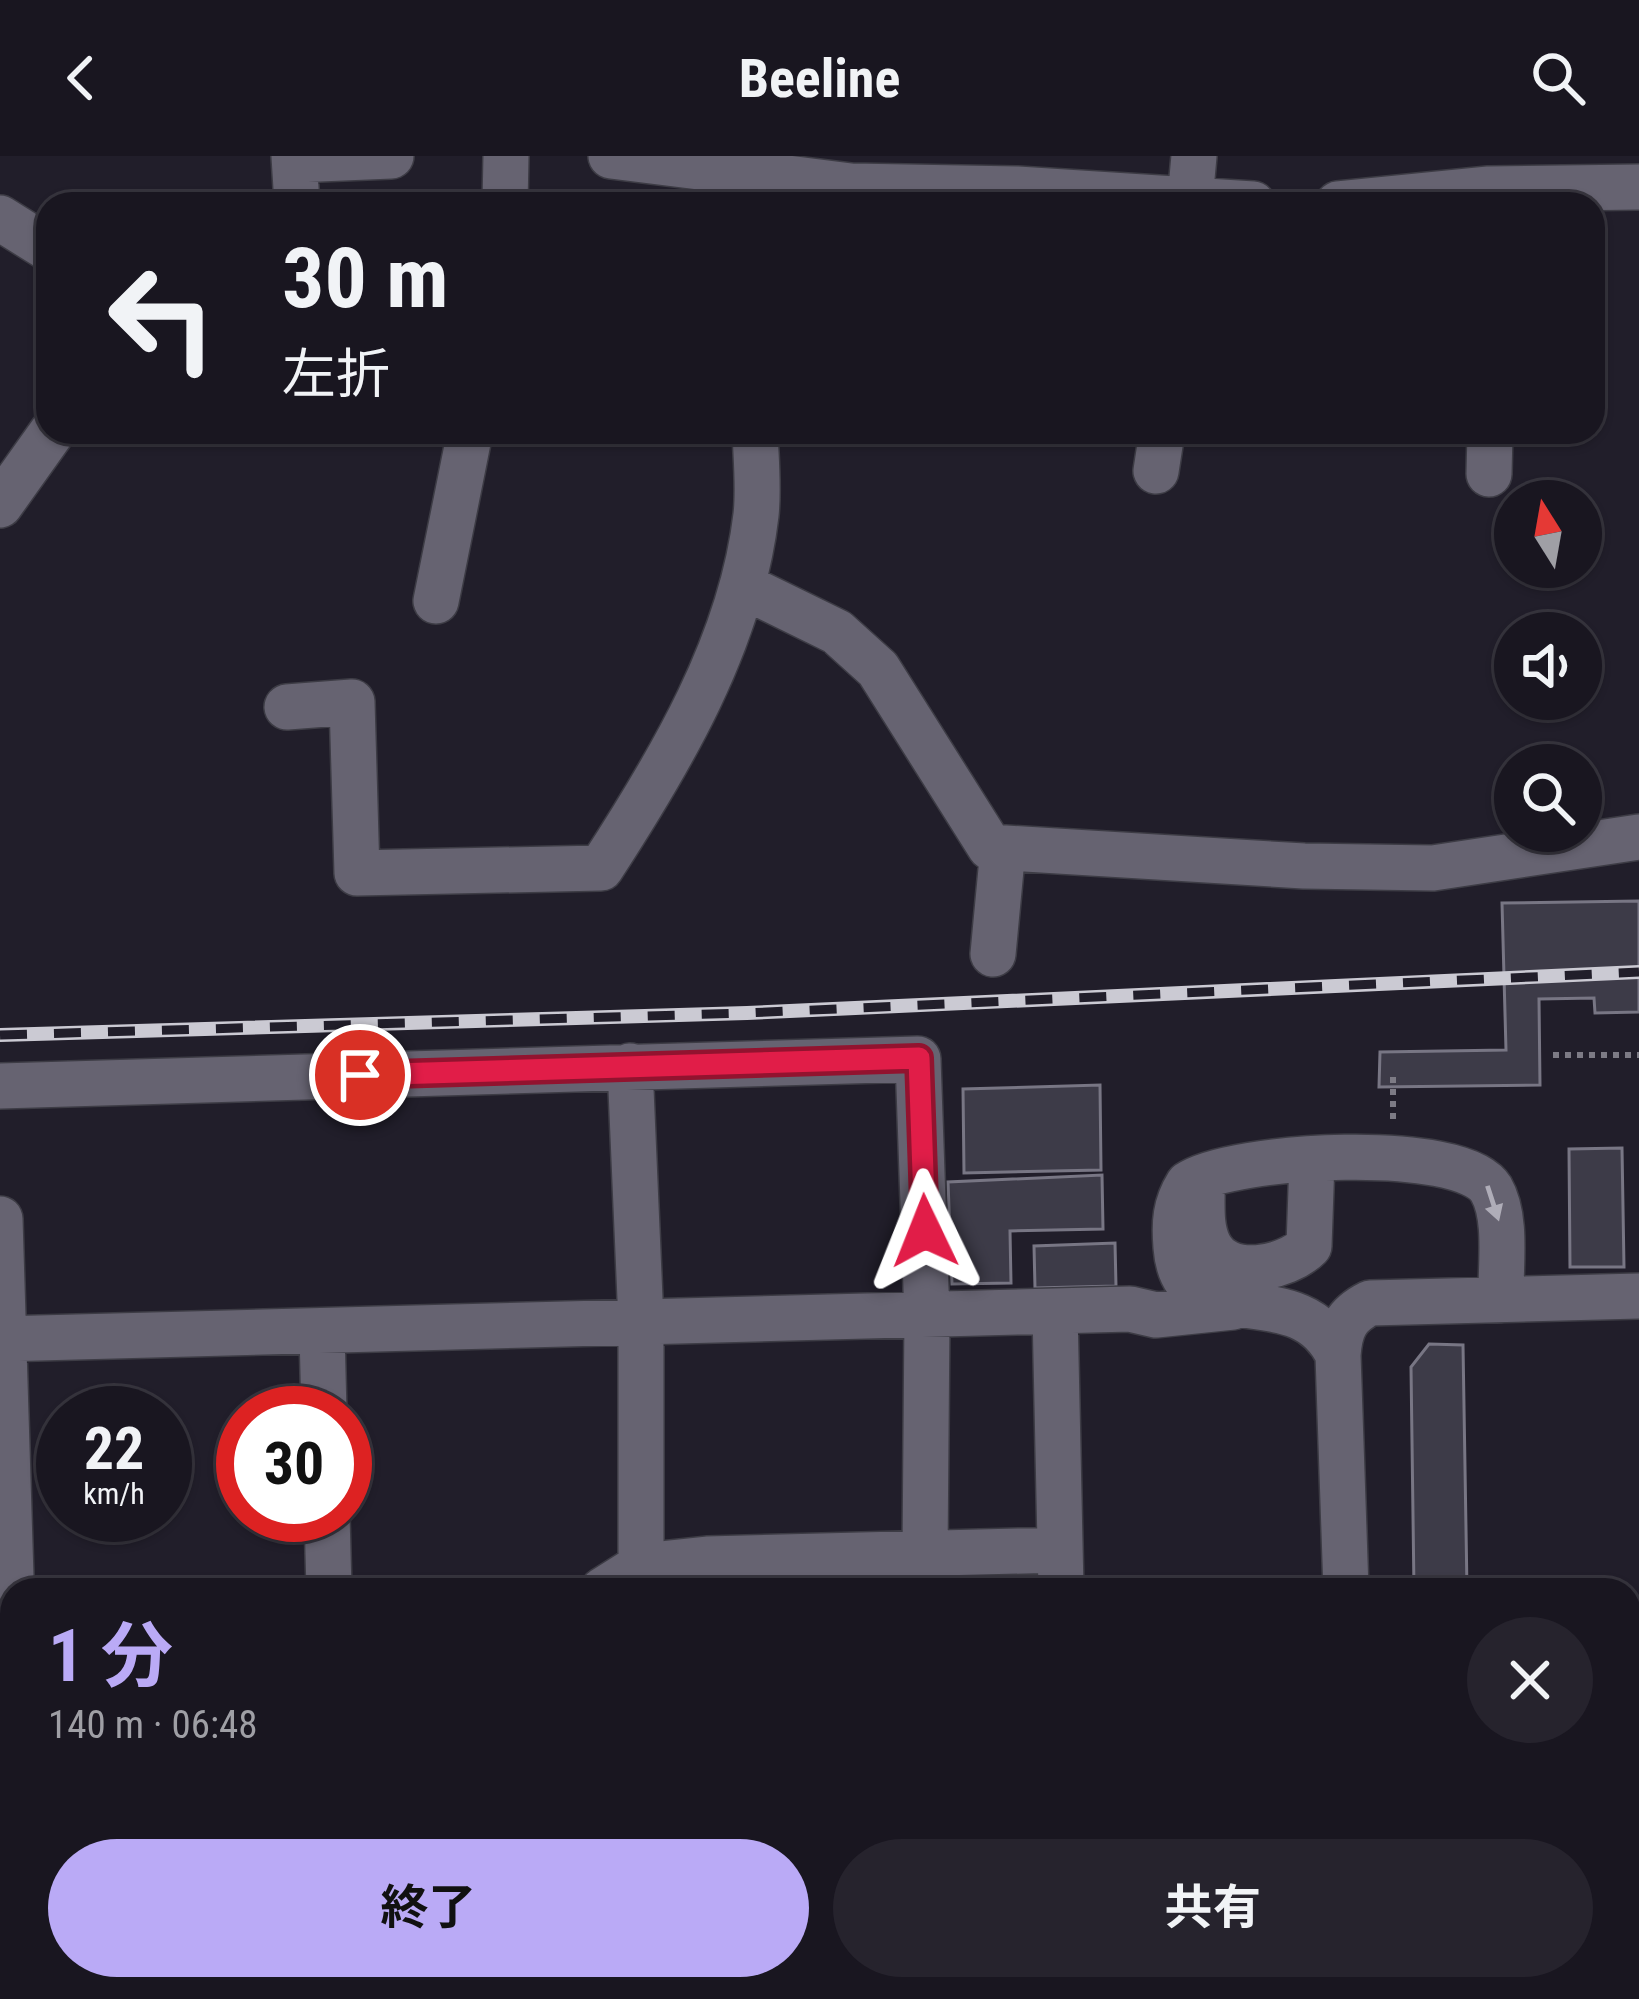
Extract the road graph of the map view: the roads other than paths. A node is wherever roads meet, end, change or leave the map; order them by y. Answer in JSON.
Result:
{"nodes":[{"id":1,"x":391,"y":156,"type":"edge"},
{"id":2,"x":506,"y":156,"type":"edge"},
{"id":3,"x":611,"y":156,"type":"edge"},
{"id":4,"x":672,"y":159,"type":"edge"},
{"id":5,"x":852,"y":171,"type":"edge"},
{"id":6,"x":1018,"y":172,"type":"edge"},
{"id":7,"x":295,"y":173,"type":"edge"},
{"id":8,"x":1192,"y":178,"type":"edge"},
{"id":9,"x":1479,"y":185,"type":"edge"},
{"id":10,"x":1639,"y":187,"type":"edge"},
{"id":11,"x":750,"y":189,"type":"edge"},
{"id":12,"x":505,"y":192,"type":"edge"},
{"id":13,"x":1427,"y":192,"type":"edge"},
{"id":14,"x":0,"y":218,"type":"edge"},
{"id":15,"x":36,"y":240,"type":"edge"},
{"id":16,"x":44,"y":444,"type":"edge"},
{"id":17,"x":468,"y":444,"type":"edge"},
{"id":18,"x":755,"y":444,"type":"edge"},
{"id":19,"x":0,"y":506,"type":"edge"},
{"id":20,"x":743,"y":586,"type":"junction"},
{"id":21,"x":436,"y":601,"type":"dead end"},
{"id":22,"x":287,"y":707,"type":"dead end"},
{"id":23,"x":1639,"y":837,"type":"edge"},
{"id":24,"x":1003,"y":848,"type":"junction"},
{"id":25,"x":993,"y":954,"type":"dead end"},
{"id":26,"x":630,"y":1066,"type":"junction"},
{"id":27,"x":0,"y":1086,"type":"edge"},
{"id":28,"x":1312,"y":1161,"type":"junction"},
{"id":29,"x":1202,"y":1174,"type":"junction"},
{"id":30,"x":0,"y":1219,"type":"edge"},
{"id":31,"x":1177,"y":1265,"type":"junction"},
{"id":32,"x":1639,"y":1296,"type":"edge"},
{"id":33,"x":1501,"y":1300,"type":"junction"},
{"id":34,"x":1234,"y":1307,"type":"junction"},
{"id":35,"x":1130,"y":1309,"type":"junction"},
{"id":36,"x":1055,"y":1311,"type":"junction"},
{"id":37,"x":928,"y":1317,"type":"junction"},
{"id":38,"x":641,"y":1322,"type":"junction"},
{"id":39,"x":322,"y":1333,"type":"junction"},
{"id":40,"x":3,"y":1339,"type":"edge"},
{"id":41,"x":1338,"y":1355,"type":"junction"},
{"id":42,"x":323,"y":1386,"type":"edge"},
{"id":43,"x":328,"y":1542,"type":"edge"},
{"id":44,"x":926,"y":1554,"type":"junction"},
{"id":45,"x":1061,"y":1570,"type":"edge"},
{"id":46,"x":10,"y":1578,"type":"edge"},
{"id":47,"x":329,"y":1578,"type":"edge"},
{"id":48,"x":649,"y":1578,"type":"edge"},
{"id":49,"x":1346,"y":1578,"type":"edge"}],
"edges":[{"from":1,"to":7,"type":"street"},
{"from":2,"to":12,"type":"street"},
{"from":3,"to":4,"type":"street"},
{"from":4,"to":11,"type":"street"},
{"from":5,"to":6,"type":"street"},
{"from":5,"to":11,"type":"street"},
{"from":6,"to":8,"type":"street"},
{"from":9,"to":10,"type":"street"},
{"from":9,"to":13,"type":"street"},
{"from":14,"to":15,"type":"street"},
{"from":16,"to":19,"type":"street"},
{"from":17,"to":21,"type":"street"},
{"from":18,"to":20,"type":"street"},
{"from":20,"to":22,"type":"street"},
{"from":20,"to":24,"type":"street"},
{"from":23,"to":24,"type":"street"},
{"from":24,"to":25,"type":"street"},
{"from":26,"to":27,"type":"street"},
{"from":26,"to":37,"type":"street"},
{"from":26,"to":38,"type":"street"},
{"from":28,"to":29,"type":"street"},
{"from":28,"to":29,"type":"street"},
{"from":28,"to":33,"type":"street","one_way":true},
{"from":29,"to":31,"type":"street"},
{"from":30,"to":40,"type":"street"},
{"from":31,"to":34,"type":"street"},
{"from":31,"to":35,"type":"street"},
{"from":32,"to":33,"type":"street"},
{"from":33,"to":41,"type":"street"},
{"from":34,"to":35,"type":"street"},
{"from":34,"to":41,"type":"street"},
{"from":35,"to":36,"type":"street"},
{"from":36,"to":37,"type":"street"},
{"from":36,"to":45,"type":"street"},
{"from":37,"to":38,"type":"street"},
{"from":37,"to":44,"type":"street"},
{"from":38,"to":39,"type":"street"},
{"from":38,"to":48,"type":"street"},
{"from":39,"to":40,"type":"street"},
{"from":39,"to":42,"type":"street"},
{"from":40,"to":46,"type":"street"},
{"from":41,"to":49,"type":"street"},
{"from":43,"to":47,"type":"street"},
{"from":44,"to":45,"type":"street"},
{"from":44,"to":48,"type":"street"}]}
